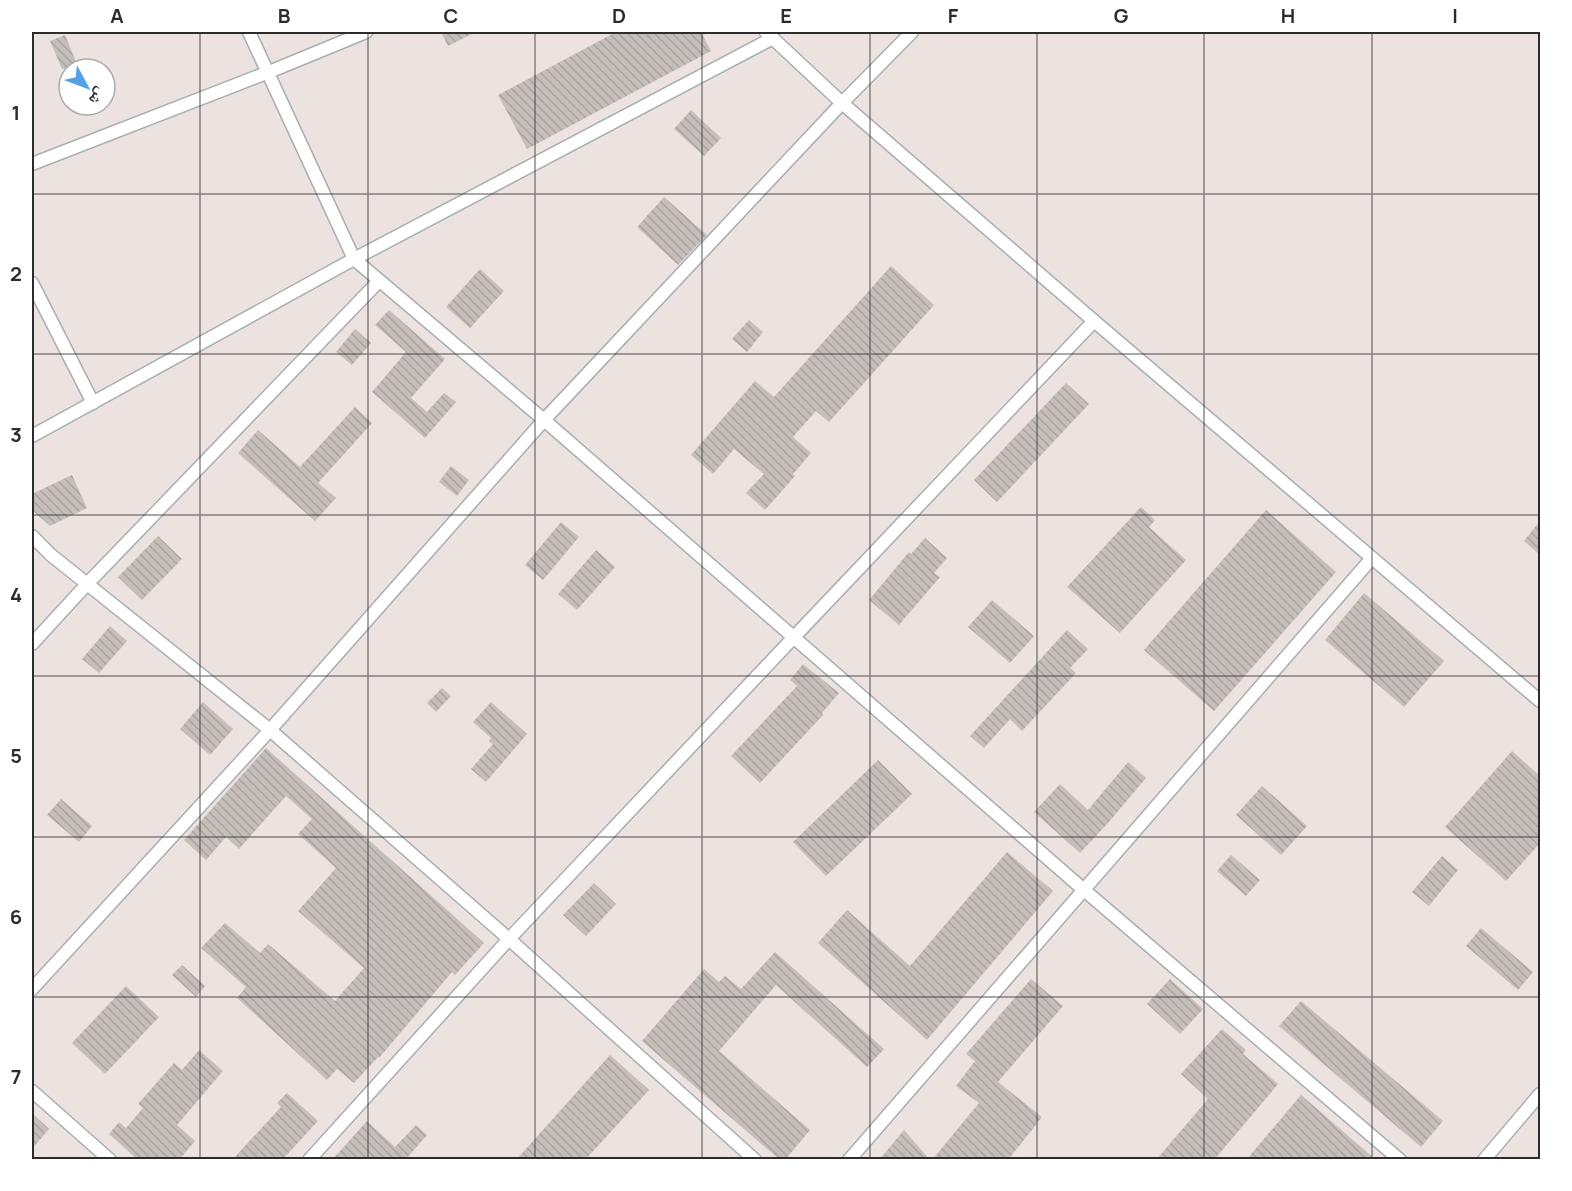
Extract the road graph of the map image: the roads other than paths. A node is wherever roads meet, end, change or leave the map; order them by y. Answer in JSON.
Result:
{"nodes":[{"id":1,"x":249,"y":32,"type":"edge"},
{"id":2,"x":366,"y":32,"type":"edge"},
{"id":3,"x":912,"y":32,"type":"edge"},
{"id":4,"x":770,"y":34,"type":"edge"},
{"id":5,"x":268,"y":72,"type":"junction"},
{"id":6,"x":842,"y":103,"type":"junction"},
{"id":7,"x":32,"y":164,"type":"edge"},
{"id":8,"x":354,"y":260,"type":"junction"},
{"id":9,"x":379,"y":282,"type":"junction"},
{"id":10,"x":32,"y":283,"type":"edge"},
{"id":11,"x":1094,"y":321,"type":"junction"},
{"id":12,"x":93,"y":403,"type":"junction"},
{"id":13,"x":544,"y":420,"type":"junction"},
{"id":14,"x":32,"y":436,"type":"edge"},
{"id":15,"x":32,"y":536,"type":"edge"},
{"id":16,"x":1372,"y":558,"type":"junction"},
{"id":17,"x":88,"y":583,"type":"junction"},
{"id":18,"x":794,"y":636,"type":"junction"},
{"id":19,"x":32,"y":644,"type":"edge"},
{"id":20,"x":1540,"y":701,"type":"edge"},
{"id":21,"x":270,"y":730,"type":"junction"},
{"id":22,"x":1084,"y":890,"type":"junction"},
{"id":23,"x":509,"y":939,"type":"junction"},
{"id":24,"x":32,"y":989,"type":"edge"},
{"id":25,"x":32,"y":1091,"type":"edge"},
{"id":26,"x":1540,"y":1094,"type":"edge"},
{"id":27,"x":110,"y":1160,"type":"edge"},
{"id":28,"x":309,"y":1160,"type":"edge"},
{"id":29,"x":755,"y":1160,"type":"edge"},
{"id":30,"x":849,"y":1160,"type":"edge"},
{"id":31,"x":1400,"y":1160,"type":"edge"},
{"id":32,"x":1484,"y":1160,"type":"edge"}],
"edges":[{"from":1,"to":5,"type":"street"},
{"from":2,"to":5,"type":"street"},
{"from":3,"to":6,"type":"street"},
{"from":4,"to":6,"type":"street"},
{"from":4,"to":8,"type":"street"},
{"from":5,"to":7,"type":"street"},
{"from":5,"to":8,"type":"street"},
{"from":6,"to":11,"type":"street"},
{"from":6,"to":13,"type":"street"},
{"from":8,"to":9,"type":"street"},
{"from":8,"to":12,"type":"street"},
{"from":9,"to":13,"type":"street"},
{"from":9,"to":17,"type":"street"},
{"from":10,"to":12,"type":"street"},
{"from":11,"to":16,"type":"street"},
{"from":11,"to":18,"type":"street"},
{"from":12,"to":14,"type":"street"},
{"from":13,"to":18,"type":"street"},
{"from":13,"to":21,"type":"street"},
{"from":15,"to":17,"type":"street"},
{"from":16,"to":20,"type":"street"},
{"from":16,"to":22,"type":"street"},
{"from":17,"to":19,"type":"street"},
{"from":17,"to":21,"type":"street"},
{"from":18,"to":22,"type":"street"},
{"from":18,"to":23,"type":"street"},
{"from":21,"to":23,"type":"street"},
{"from":21,"to":24,"type":"street"},
{"from":22,"to":30,"type":"street"},
{"from":22,"to":31,"type":"street"},
{"from":23,"to":28,"type":"street"},
{"from":23,"to":29,"type":"street"},
{"from":25,"to":27,"type":"street"},
{"from":26,"to":32,"type":"street"}]}
